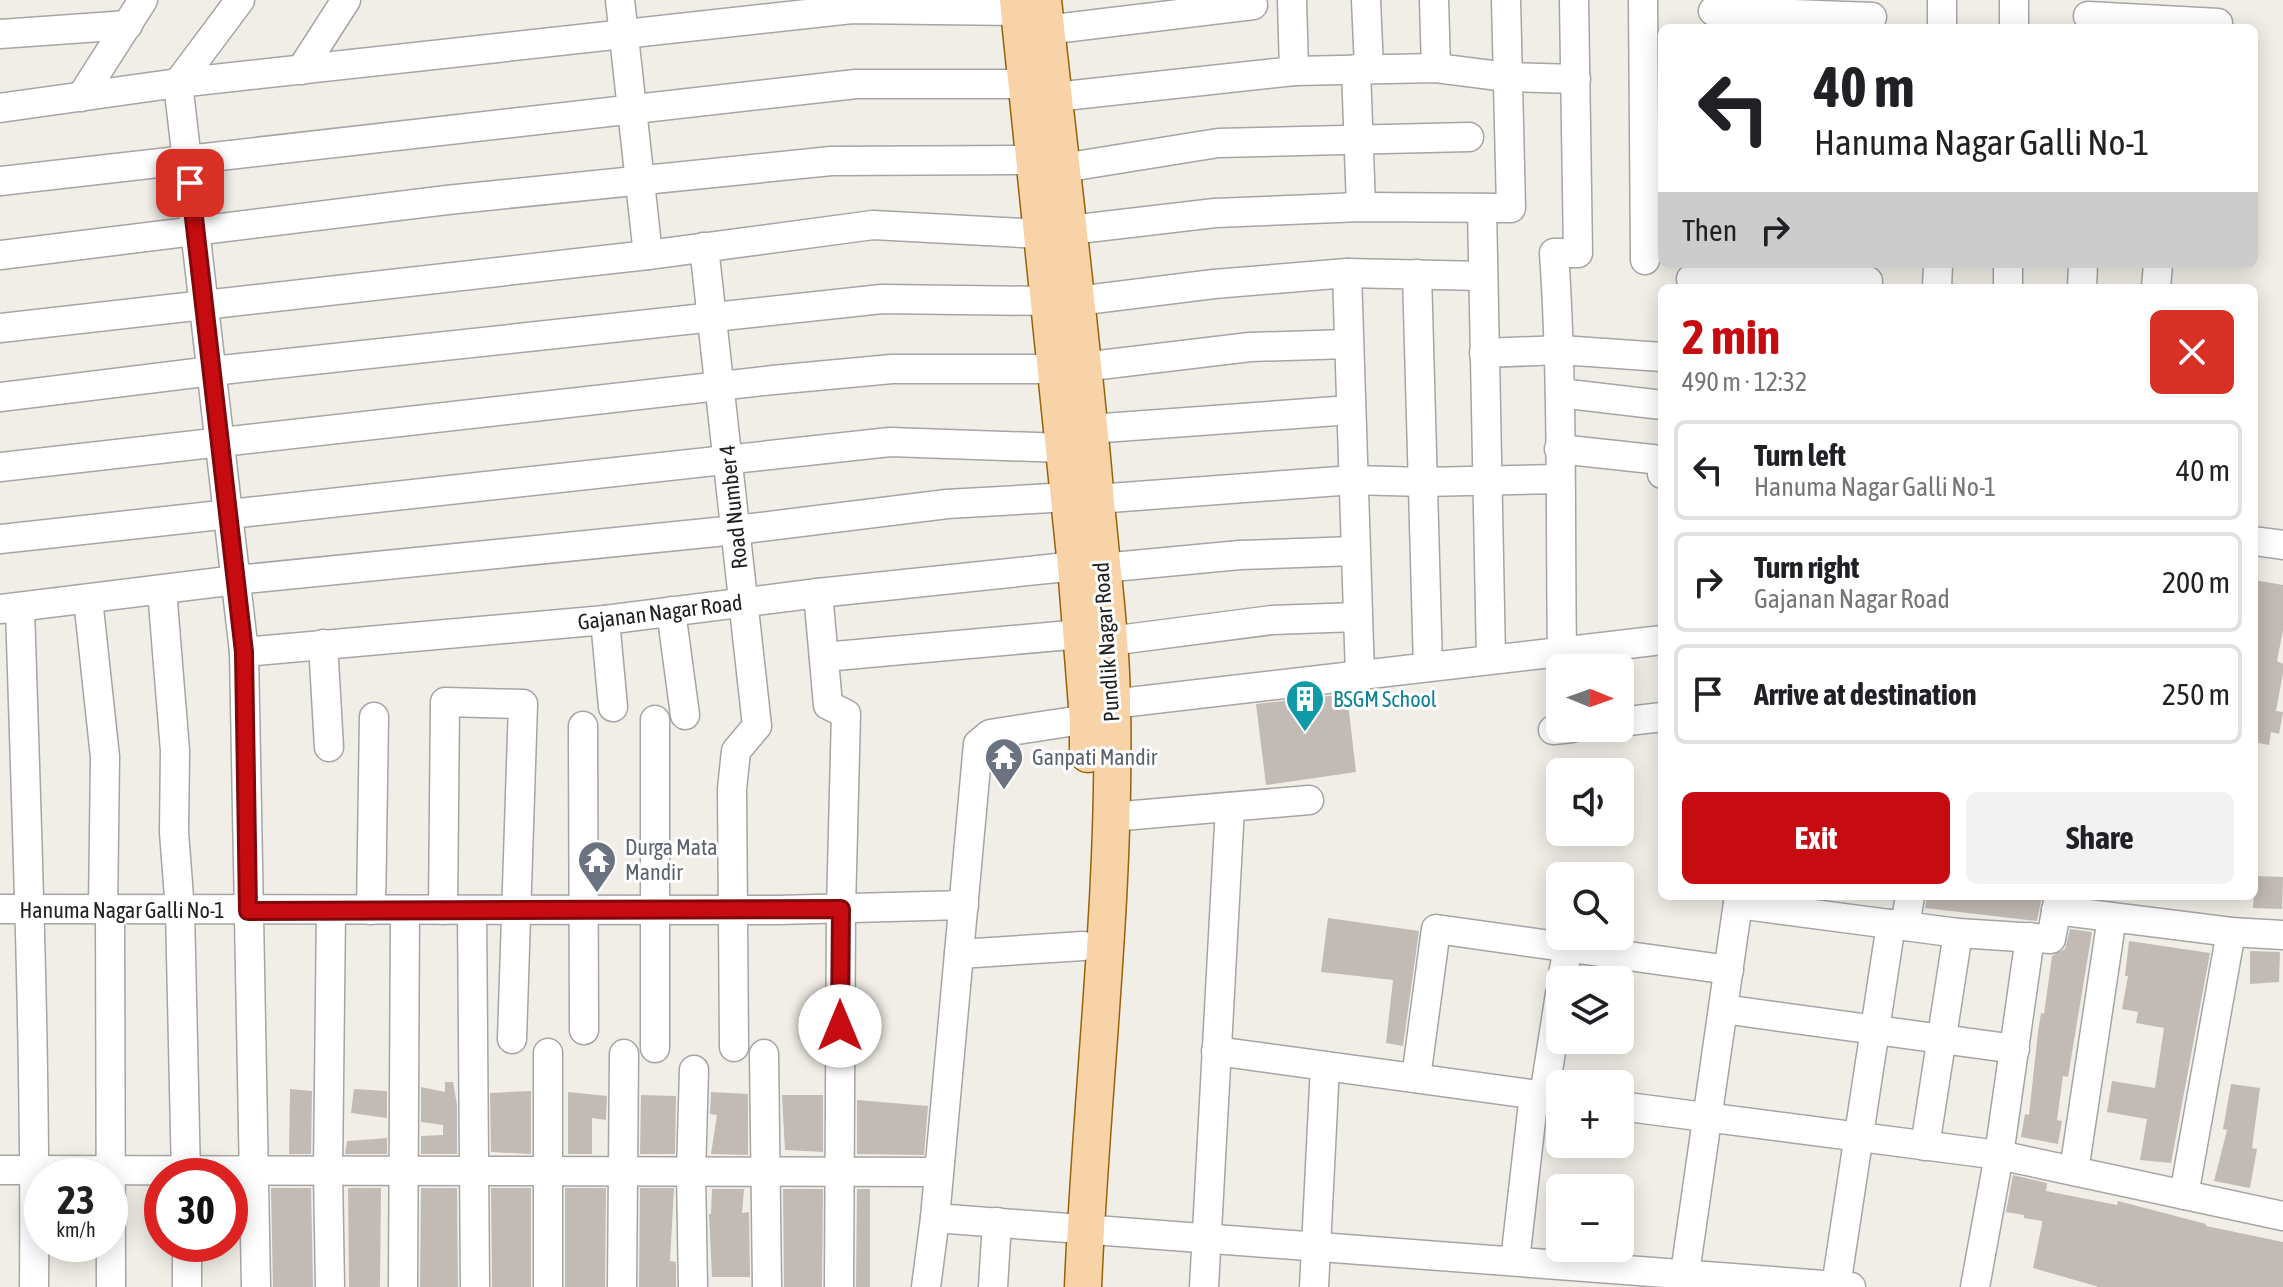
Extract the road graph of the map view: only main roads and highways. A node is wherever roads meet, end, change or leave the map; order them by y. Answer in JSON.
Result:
{"nodes":[{"id":1,"x":1031,"y":10,"type":"edge"},
{"id":2,"x":1100,"y":712,"type":"junction"},
{"id":3,"x":1074,"y":1227,"type":"junction"},
{"id":4,"x":1059,"y":1287,"type":"edge"},
{"id":5,"x":1083,"y":1287,"type":"edge"}],
"edges":[{"from":1,"to":2,"type":"main road","name":"Pundlik Nagar Road"},
{"from":2,"to":3,"type":"main road","name":"Pundlik Nagar Road"},
{"from":2,"to":3,"type":"main road","name":"Pundlik Nagar Road"},
{"from":3,"to":4,"type":"main road","name":"Pundlik Nagar Road"},
{"from":3,"to":5,"type":"main road","name":"Pundlik Nagar Road"}]}
